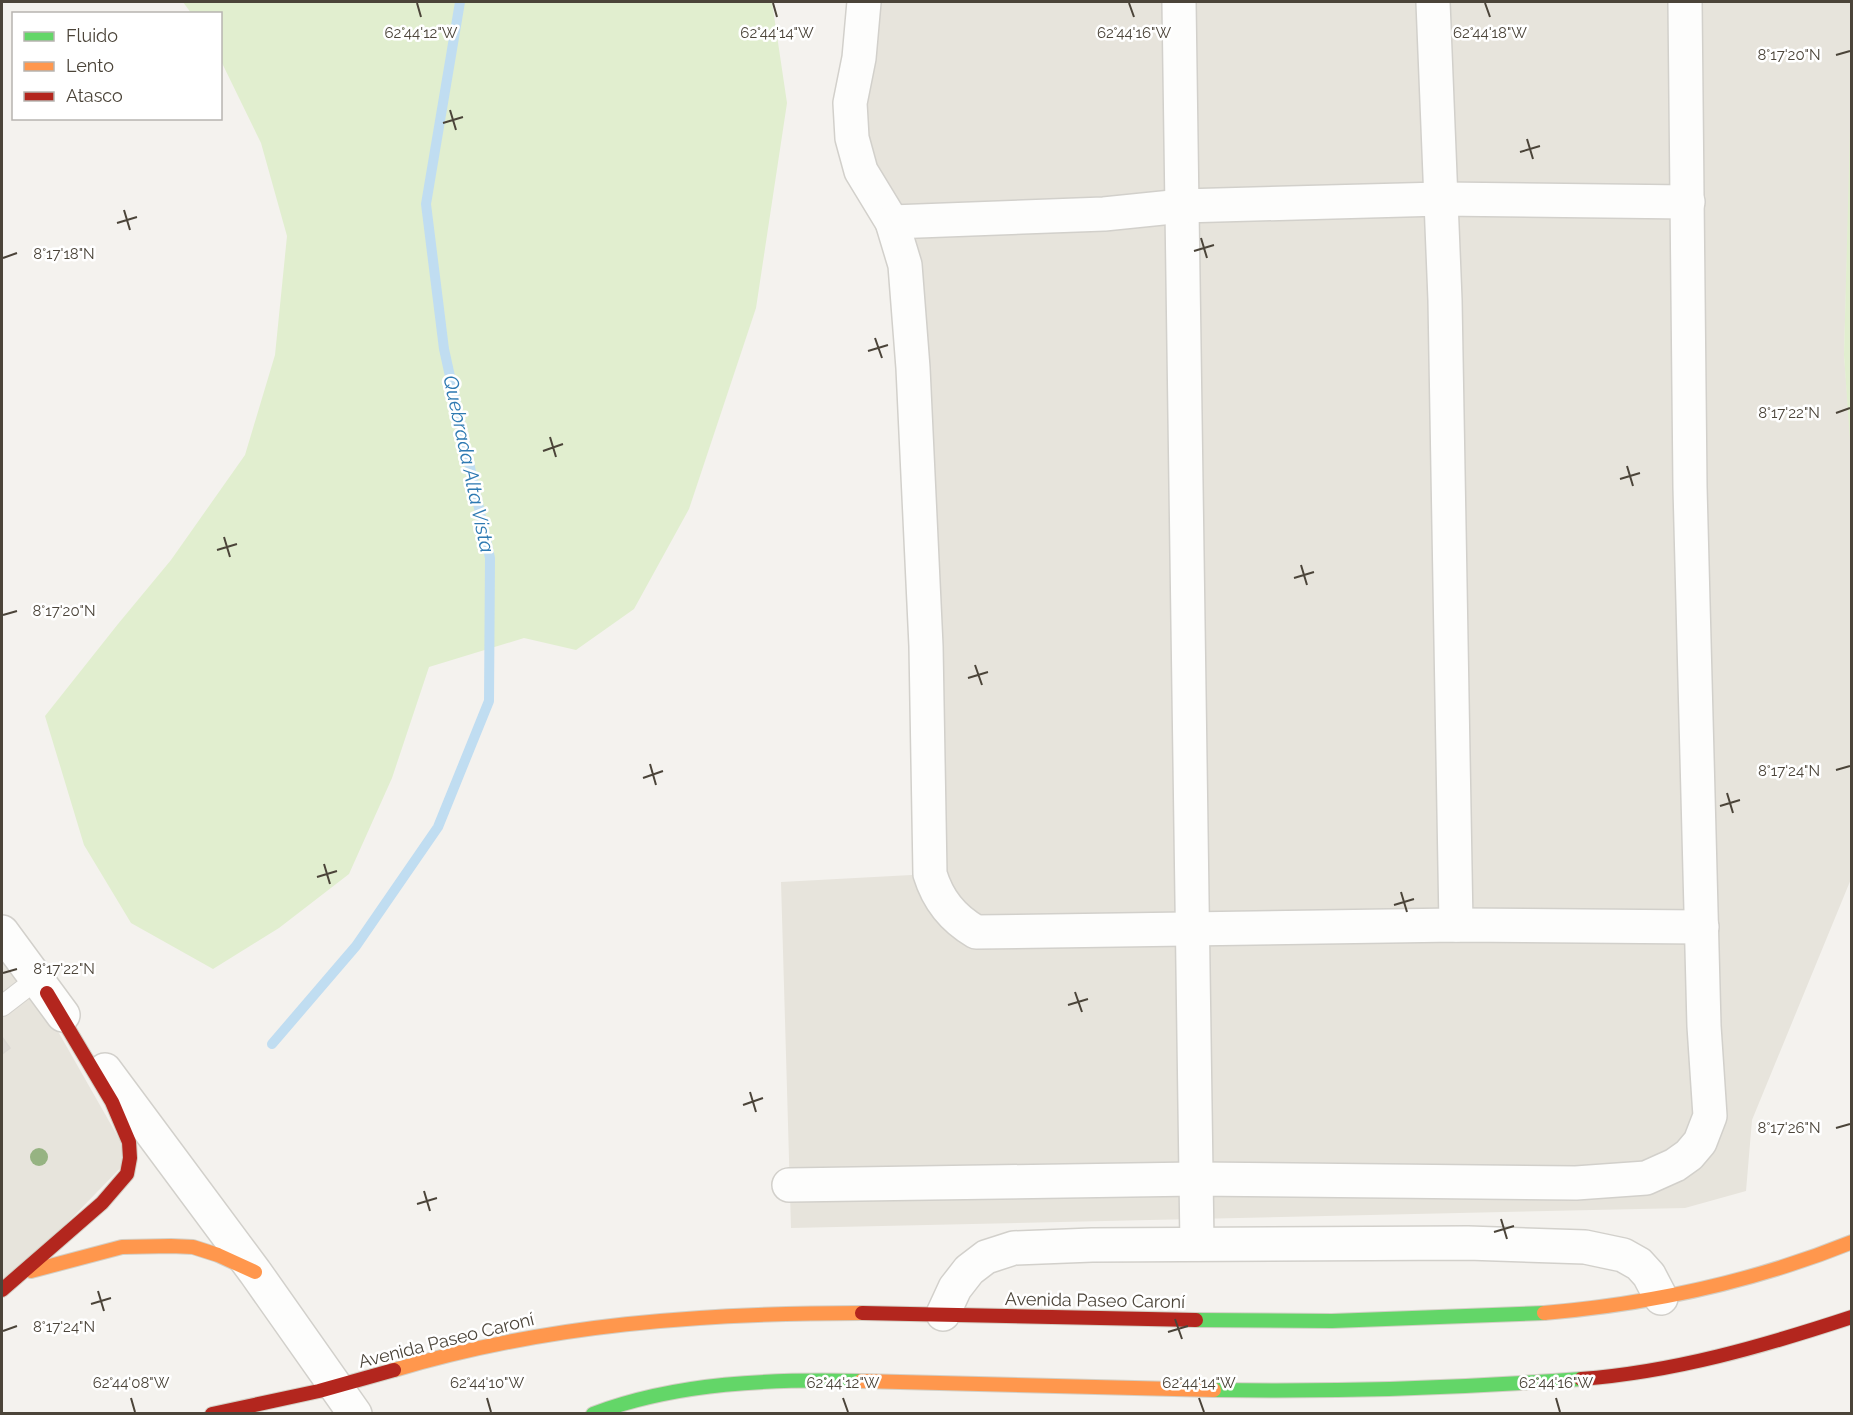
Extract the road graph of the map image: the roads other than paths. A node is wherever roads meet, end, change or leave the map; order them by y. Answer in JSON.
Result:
{"nodes":[{"id":1,"x":864,"y":2,"type":"edge"},
{"id":2,"x":1179,"y":2,"type":"edge"},
{"id":3,"x":1433,"y":2,"type":"edge"},
{"id":4,"x":1684,"y":2,"type":"edge"},
{"id":5,"x":1441,"y":199,"type":"junction"},
{"id":6,"x":1688,"y":202,"type":"junction"},
{"id":7,"x":1182,"y":206,"type":"junction"},
{"id":8,"x":892,"y":222,"type":"junction"},
{"id":9,"x":1456,"y":924,"type":"junction"},
{"id":10,"x":1192,"y":927,"type":"junction"},
{"id":11,"x":1702,"y":927,"type":"junction"},
{"id":12,"x":2,"y":932,"type":"edge"},
{"id":13,"x":42,"y":986,"type":"junction"},
{"id":14,"x":2,"y":1006,"type":"edge"},
{"id":15,"x":1196,"y":1179,"type":"junction"},
{"id":16,"x":789,"y":1185,"type":"dead end"},
{"id":17,"x":1851,"y":1242,"type":"edge"},
{"id":18,"x":1197,"y":1244,"type":"junction"},
{"id":19,"x":255,"y":1272,"type":"junction"},
{"id":20,"x":22,"y":1274,"type":"junction"},
{"id":21,"x":2,"y":1290,"type":"edge"},
{"id":22,"x":1660,"y":1298,"type":"junction"},
{"id":23,"x":943,"y":1314,"type":"junction"},
{"id":24,"x":1851,"y":1317,"type":"edge"},
{"id":25,"x":335,"y":1387,"type":"junction"},
{"id":26,"x":614,"y":1409,"type":"edge"},
{"id":27,"x":212,"y":1413,"type":"edge"},
{"id":28,"x":355,"y":1413,"type":"edge"},
{"id":29,"x":593,"y":1413,"type":"edge"}],
"edges":[{"from":1,"to":8,"type":"street"},
{"from":2,"to":7,"type":"street"},
{"from":3,"to":5,"type":"street"},
{"from":4,"to":6,"type":"street"},
{"from":5,"to":6,"type":"street"},
{"from":5,"to":7,"type":"street"},
{"from":5,"to":9,"type":"street"},
{"from":6,"to":11,"type":"street"},
{"from":7,"to":8,"type":"street"},
{"from":7,"to":10,"type":"street"},
{"from":8,"to":10,"type":"street"},
{"from":9,"to":10,"type":"street"},
{"from":9,"to":11,"type":"street"},
{"from":10,"to":15,"type":"street"},
{"from":11,"to":15,"type":"street"},
{"from":12,"to":13,"type":"street"},
{"from":13,"to":14,"type":"lane"},
{"from":13,"to":19,"type":"street"},
{"from":13,"to":20,"type":"street"},
{"from":15,"to":16,"type":"street"},
{"from":15,"to":18,"type":"street"},
{"from":17,"to":22,"type":"street","name":"Avenida Paseo Caroní"},
{"from":18,"to":22,"type":"street"},
{"from":18,"to":23,"type":"street"},
{"from":19,"to":20,"type":"street"},
{"from":19,"to":25,"type":"street"},
{"from":20,"to":21,"type":"street"},
{"from":22,"to":23,"type":"street","name":"Avenida Paseo Caroní"},
{"from":23,"to":25,"type":"street","name":"Avenida Paseo Caroní"},
{"from":24,"to":26,"type":"street"},
{"from":25,"to":27,"type":"street","name":"Avenida Paseo Caroní"},
{"from":25,"to":28,"type":"street"},
{"from":26,"to":29,"type":"street"}]}
